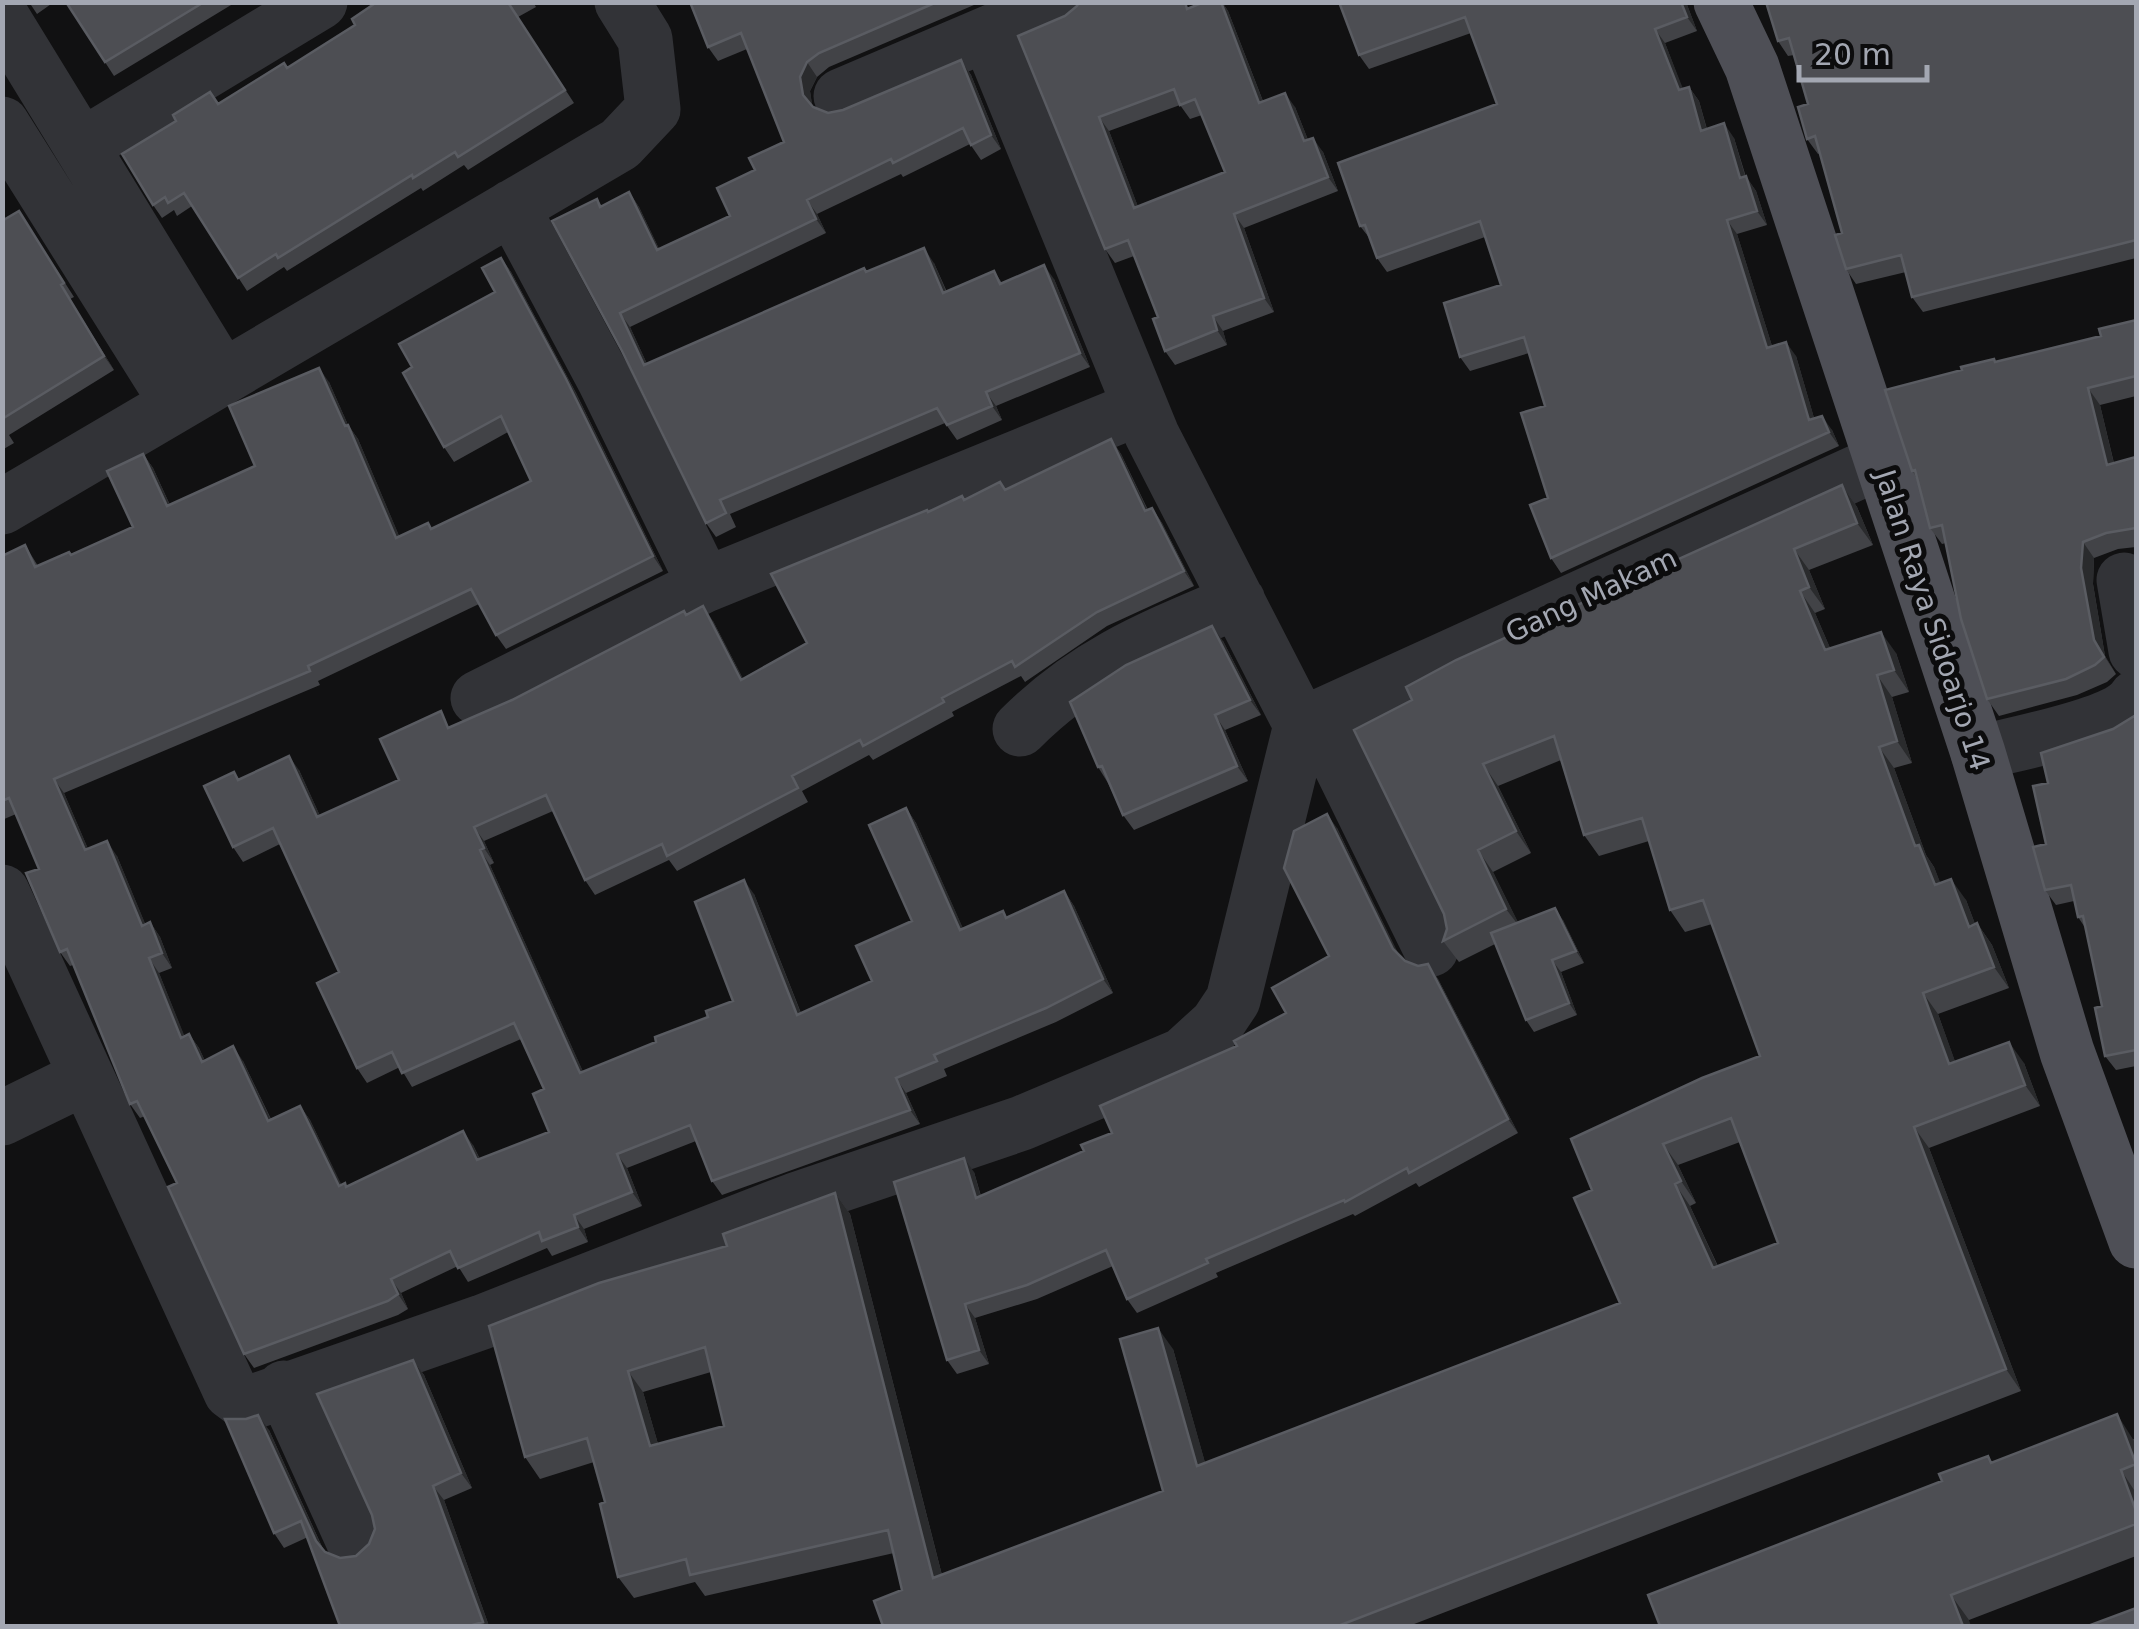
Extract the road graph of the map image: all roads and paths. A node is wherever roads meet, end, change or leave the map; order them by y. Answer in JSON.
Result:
{"nodes":[{"id":1,"x":320,"y":2,"type":"edge"},
{"id":2,"x":1062,"y":2,"type":"edge"},
{"id":3,"x":1720,"y":2,"type":"edge"},
{"id":4,"x":636,"y":15,"type":"edge"},
{"id":5,"x":2,"y":17,"type":"edge"},
{"id":6,"x":988,"y":34,"type":"junction"},
{"id":7,"x":841,"y":96,"type":"dead end"},
{"id":8,"x":2,"y":124,"type":"edge"},
{"id":9,"x":82,"y":146,"type":"junction"},
{"id":10,"x":17,"y":180,"type":"edge"},
{"id":11,"x":512,"y":206,"type":"junction"},
{"id":12,"x":199,"y":390,"type":"junction"},
{"id":13,"x":1139,"y":408,"type":"junction"},
{"id":14,"x":1880,"y":462,"type":"junction"},
{"id":15,"x":2,"y":507,"type":"edge"},
{"id":16,"x":2124,"y":580,"type":"dead end"},
{"id":17,"x":705,"y":584,"type":"junction"},
{"id":18,"x":1238,"y":602,"type":"junction"},
{"id":19,"x":2136,"y":651,"type":"edge"},
{"id":20,"x":2136,"y":697,"type":"edge"},
{"id":21,"x":478,"y":698,"type":"dead end"},
{"id":22,"x":1309,"y":721,"type":"junction"},
{"id":23,"x":1020,"y":729,"type":"dead end"},
{"id":24,"x":1978,"y":754,"type":"junction"},
{"id":25,"x":2,"y":892,"type":"edge"},
{"id":26,"x":1431,"y":948,"type":"dead end"},
{"id":27,"x":86,"y":1077,"type":"junction"},
{"id":28,"x":2,"y":1118,"type":"edge"},
{"id":29,"x":2136,"y":1241,"type":"edge"},
{"id":30,"x":284,"y":1388,"type":"junction"},
{"id":31,"x":354,"y":1542,"type":"dead end"}],
"edges":[{"from":1,"to":9,"type":"street"},
{"from":2,"to":6,"type":"street"},
{"from":3,"to":14,"type":"main road","name":"Jalan Raya Sidoarjo 14"},
{"from":4,"to":11,"type":"street"},
{"from":5,"to":9,"type":"street"},
{"from":6,"to":7,"type":"street"},
{"from":6,"to":13,"type":"street"},
{"from":8,"to":10,"type":"street"},
{"from":9,"to":12,"type":"street"},
{"from":10,"to":12,"type":"street"},
{"from":11,"to":12,"type":"street"},
{"from":11,"to":17,"type":"street"},
{"from":12,"to":15,"type":"street"},
{"from":13,"to":17,"type":"street"},
{"from":13,"to":18,"type":"street"},
{"from":14,"to":22,"type":"street","name":"Gang Makam"},
{"from":14,"to":24,"type":"main road","name":"Jalan Raya Sidoarjo 14"},
{"from":16,"to":19,"type":"street"},
{"from":17,"to":21,"type":"street"},
{"from":18,"to":22,"type":"street"},
{"from":18,"to":23,"type":"street"},
{"from":20,"to":24,"type":"street"},
{"from":22,"to":26,"type":"street"},
{"from":22,"to":30,"type":"street"},
{"from":24,"to":29,"type":"main road","name":"Jalan Raya Sidoarjo 14"},
{"from":25,"to":27,"type":"street"},
{"from":27,"to":28,"type":"street"},
{"from":27,"to":30,"type":"street"},
{"from":30,"to":31,"type":"street"}]}
